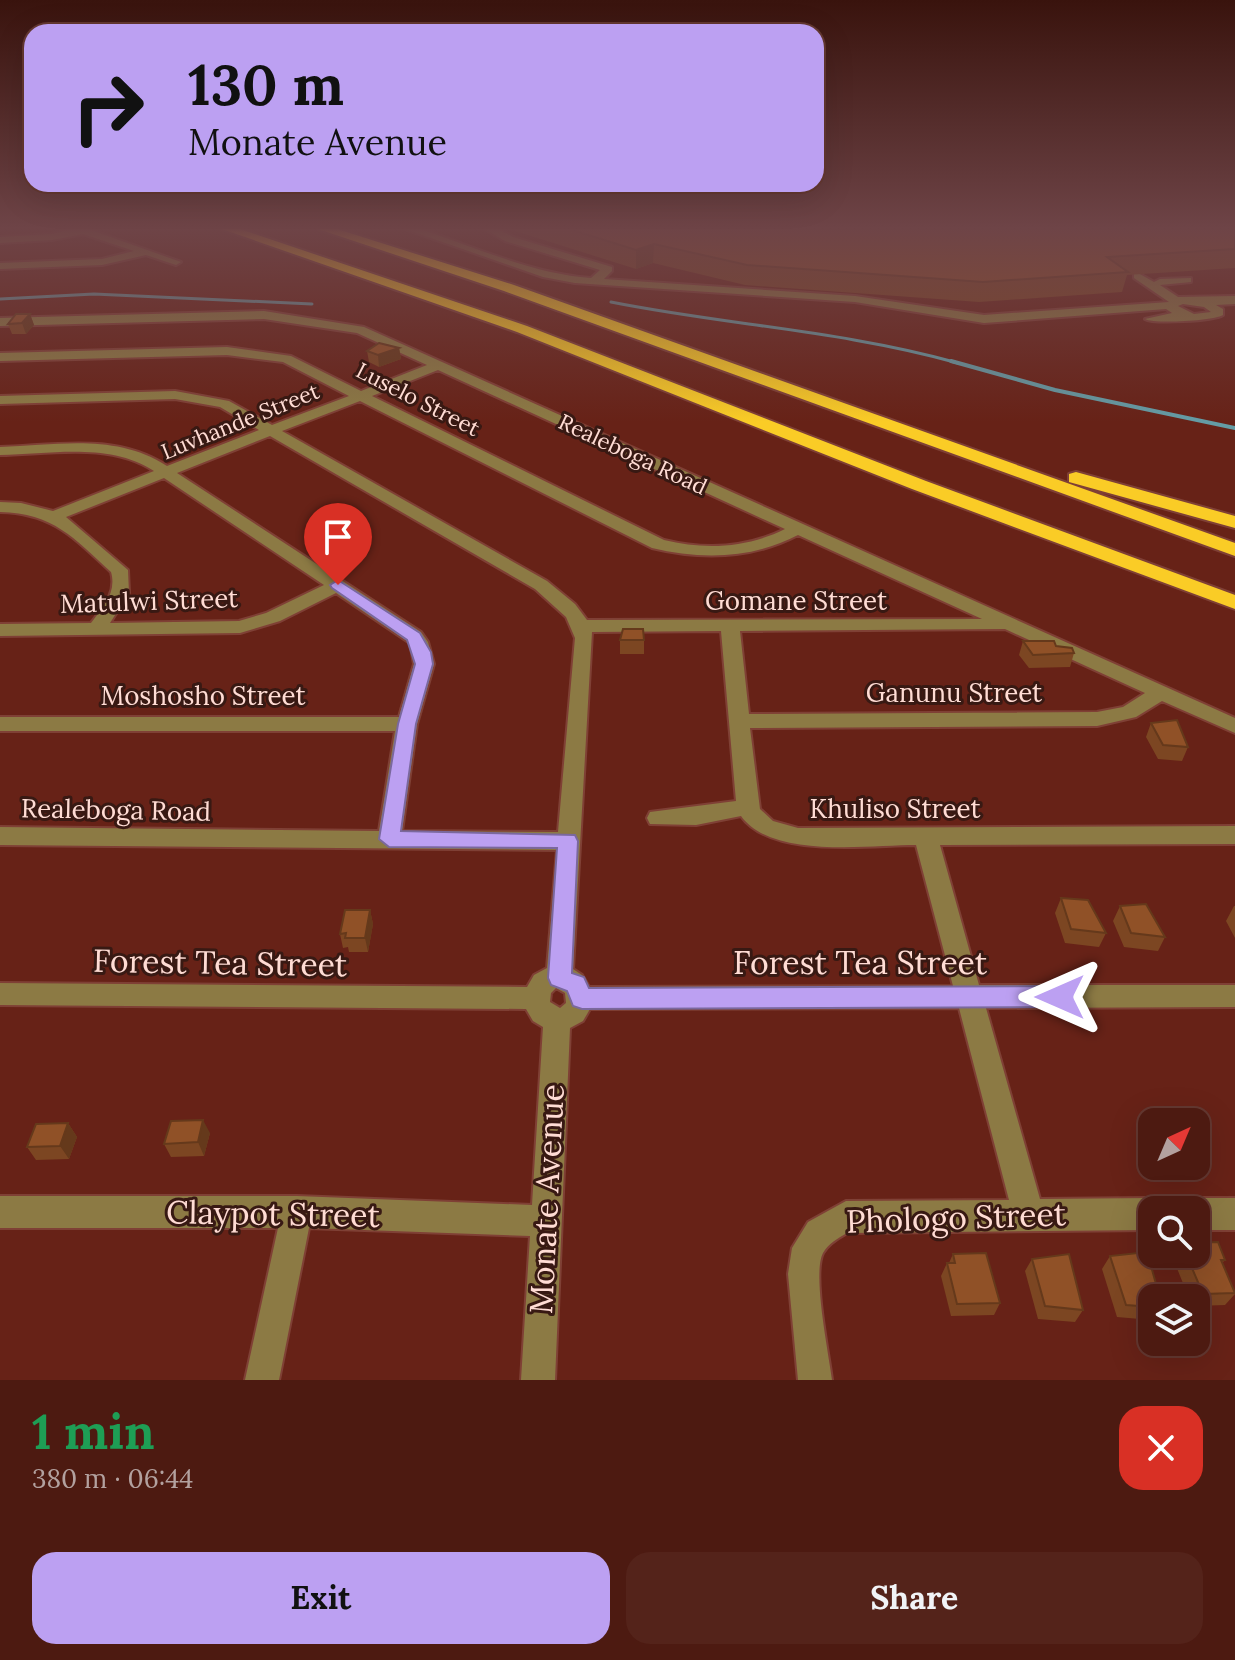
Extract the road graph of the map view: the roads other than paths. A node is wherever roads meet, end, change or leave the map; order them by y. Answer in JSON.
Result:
{"nodes":[{"id":1,"x":417,"y":293,"type":"edge"},
{"id":2,"x":524,"y":293,"type":"edge"},
{"id":3,"x":780,"y":293,"type":"edge"},
{"id":4,"x":1168,"y":293,"type":"edge"},
{"id":5,"x":1168,"y":293,"type":"edge"},
{"id":6,"x":1235,"y":300,"type":"edge"},
{"id":7,"x":1178,"y":302,"type":"junction"},
{"id":8,"x":1201,"y":302,"type":"junction"},
{"id":9,"x":1026,"y":306,"type":"dead end"},
{"id":10,"x":1235,"y":310,"type":"edge"},
{"id":11,"x":1114,"y":311,"type":"junction"},
{"id":12,"x":1219,"y":312,"type":"junction"},
{"id":13,"x":1186,"y":315,"type":"junction"},
{"id":14,"x":984,"y":319,"type":"junction"},
{"id":15,"x":0,"y":322,"type":"edge"},
{"id":16,"x":105,"y":337,"type":"junction"},
{"id":17,"x":0,"y":357,"type":"edge"},
{"id":18,"x":439,"y":365,"type":"junction"},
{"id":19,"x":753,"y":376,"type":"junction"},
{"id":20,"x":362,"y":395,"type":"junction"},
{"id":21,"x":0,"y":400,"type":"edge"},
{"id":22,"x":273,"y":432,"type":"junction"},
{"id":23,"x":0,"y":451,"type":"edge"},
{"id":24,"x":167,"y":474,"type":"junction"},
{"id":25,"x":919,"y":485,"type":"junction"},
{"id":26,"x":0,"y":507,"type":"edge"},
{"id":27,"x":56,"y":515,"type":"junction"},
{"id":28,"x":1235,"y":522,"type":"edge"},
{"id":29,"x":797,"y":529,"type":"junction"},
{"id":30,"x":1235,"y":550,"type":"edge"},
{"id":31,"x":338,"y":585,"type":"junction"},
{"id":32,"x":1235,"y":602,"type":"edge"},
{"id":33,"x":1235,"y":618,"type":"edge"},
{"id":34,"x":1012,"y":624,"type":"junction"},
{"id":35,"x":581,"y":626,"type":"junction"},
{"id":36,"x":730,"y":628,"type":"junction"},
{"id":37,"x":0,"y":630,"type":"edge"},
{"id":38,"x":96,"y":630,"type":"junction"},
{"id":39,"x":1161,"y":692,"type":"junction"},
{"id":40,"x":740,"y":721,"type":"junction"},
{"id":41,"x":0,"y":724,"type":"edge"},
{"id":42,"x":407,"y":724,"type":"junction"},
{"id":43,"x":1235,"y":726,"type":"edge"},
{"id":44,"x":748,"y":807,"type":"junction"},
{"id":45,"x":658,"y":818,"type":"dead end"},
{"id":46,"x":1235,"y":835,"type":"edge"},
{"id":47,"x":0,"y":836,"type":"edge"},
{"id":48,"x":926,"y":838,"type":"junction"},
{"id":49,"x":389,"y":839,"type":"junction"},
{"id":50,"x":568,"y":841,"type":"junction"},
{"id":51,"x":559,"y":978,"type":"junction"},
{"id":52,"x":0,"y":994,"type":"edge"},
{"id":53,"x":1235,"y":996,"type":"edge"},
{"id":54,"x":972,"y":997,"type":"junction"},
{"id":55,"x":582,"y":998,"type":"junction"},
{"id":56,"x":546,"y":1008,"type":"junction"},
{"id":57,"x":0,"y":1212,"type":"edge"},
{"id":58,"x":297,"y":1212,"type":"junction"},
{"id":59,"x":1028,"y":1214,"type":"junction"},
{"id":60,"x":1138,"y":1214,"type":"edge"},
{"id":61,"x":1210,"y":1214,"type":"edge"},
{"id":62,"x":1235,"y":1214,"type":"edge"},
{"id":63,"x":546,"y":1221,"type":"junction"},
{"id":64,"x":262,"y":1380,"type":"edge"},
{"id":65,"x":538,"y":1380,"type":"edge"},
{"id":66,"x":815,"y":1380,"type":"edge"}],
"edges":[{"from":1,"to":25,"type":"highway"},
{"from":2,"to":19,"type":"highway"},
{"from":3,"to":14,"type":"street"},
{"from":4,"to":7,"type":"street"},
{"from":5,"to":7,"type":"street"},
{"from":6,"to":8,"type":"street"},
{"from":7,"to":8,"type":"street"},
{"from":7,"to":11,"type":"street"},
{"from":7,"to":13,"type":"street"},
{"from":8,"to":12,"type":"street"},
{"from":9,"to":11,"type":"street"},
{"from":10,"to":12,"type":"street"},
{"from":11,"to":14,"type":"street"},
{"from":12,"to":13,"type":"street"},
{"from":13,"to":14,"type":"street"},
{"from":15,"to":16,"type":"street","name":"Realeboga Road"},
{"from":16,"to":17,"type":"street","name":"Luselo Street"},
{"from":16,"to":18,"type":"street","name":"Realeboga Road"},
{"from":16,"to":20,"type":"street","name":"Luselo Street"},
{"from":18,"to":20,"type":"street","name":"Luvhande Street"},
{"from":18,"to":29,"type":"street","name":"Realeboga Road"},
{"from":19,"to":28,"type":"highway"},
{"from":19,"to":30,"type":"highway"},
{"from":20,"to":22,"type":"street","name":"Luvhande Street"},
{"from":20,"to":29,"type":"street","name":"Luselo Street"},
{"from":21,"to":22,"type":"street"},
{"from":22,"to":24,"type":"street","name":"Luvhande Street"},
{"from":22,"to":35,"type":"street"},
{"from":23,"to":24,"type":"street"},
{"from":24,"to":27,"type":"street","name":"Luvhande Street"},
{"from":24,"to":31,"type":"street"},
{"from":25,"to":32,"type":"highway"},
{"from":25,"to":33,"type":"highway"},
{"from":26,"to":27,"type":"street"},
{"from":27,"to":38,"type":"street"},
{"from":29,"to":34,"type":"street","name":"Realeboga Road"},
{"from":31,"to":38,"type":"street","name":"Matulwi Street"},
{"from":31,"to":42,"type":"street"},
{"from":34,"to":36,"type":"street","name":"Gomane Street"},
{"from":34,"to":39,"type":"street","name":"Realeboga Road"},
{"from":35,"to":36,"type":"street","name":"Gomane Street"},
{"from":35,"to":50,"type":"street"},
{"from":36,"to":40,"type":"street"},
{"from":37,"to":38,"type":"street","name":"Matulwi Street"},
{"from":39,"to":40,"type":"street","name":"Ganunu Street"},
{"from":39,"to":43,"type":"street","name":"Realeboga Road"},
{"from":40,"to":44,"type":"street"},
{"from":41,"to":42,"type":"street","name":"Moshosho Street"},
{"from":42,"to":49,"type":"street"},
{"from":44,"to":45,"type":"street"},
{"from":44,"to":48,"type":"street","name":"Khuliso Street"},
{"from":46,"to":48,"type":"street","name":"Khuliso Street"},
{"from":47,"to":49,"type":"street","name":"Realeboga Road"},
{"from":48,"to":54,"type":"street"},
{"from":49,"to":50,"type":"street","name":"Realeboga Road"},
{"from":50,"to":51,"type":"street"},
{"from":51,"to":55,"type":"street"},
{"from":51,"to":56,"type":"street"},
{"from":52,"to":56,"type":"street","name":"Forest Tea Street"},
{"from":53,"to":54,"type":"street","name":"Forest Tea Street"},
{"from":54,"to":55,"type":"street","name":"Forest Tea Street"},
{"from":54,"to":59,"type":"street"},
{"from":55,"to":56,"type":"street"},
{"from":56,"to":63,"type":"street","name":"Monate Avenue"},
{"from":57,"to":58,"type":"street","name":"Claypot Street"},
{"from":58,"to":63,"type":"street","name":"Claypot Street"},
{"from":58,"to":64,"type":"street"},
{"from":59,"to":60,"type":"street","name":"Phologo Street"},
{"from":59,"to":66,"type":"street","name":"Phologo Street"},
{"from":61,"to":62,"type":"street"},
{"from":63,"to":65,"type":"street","name":"Monate Avenue"}]}
